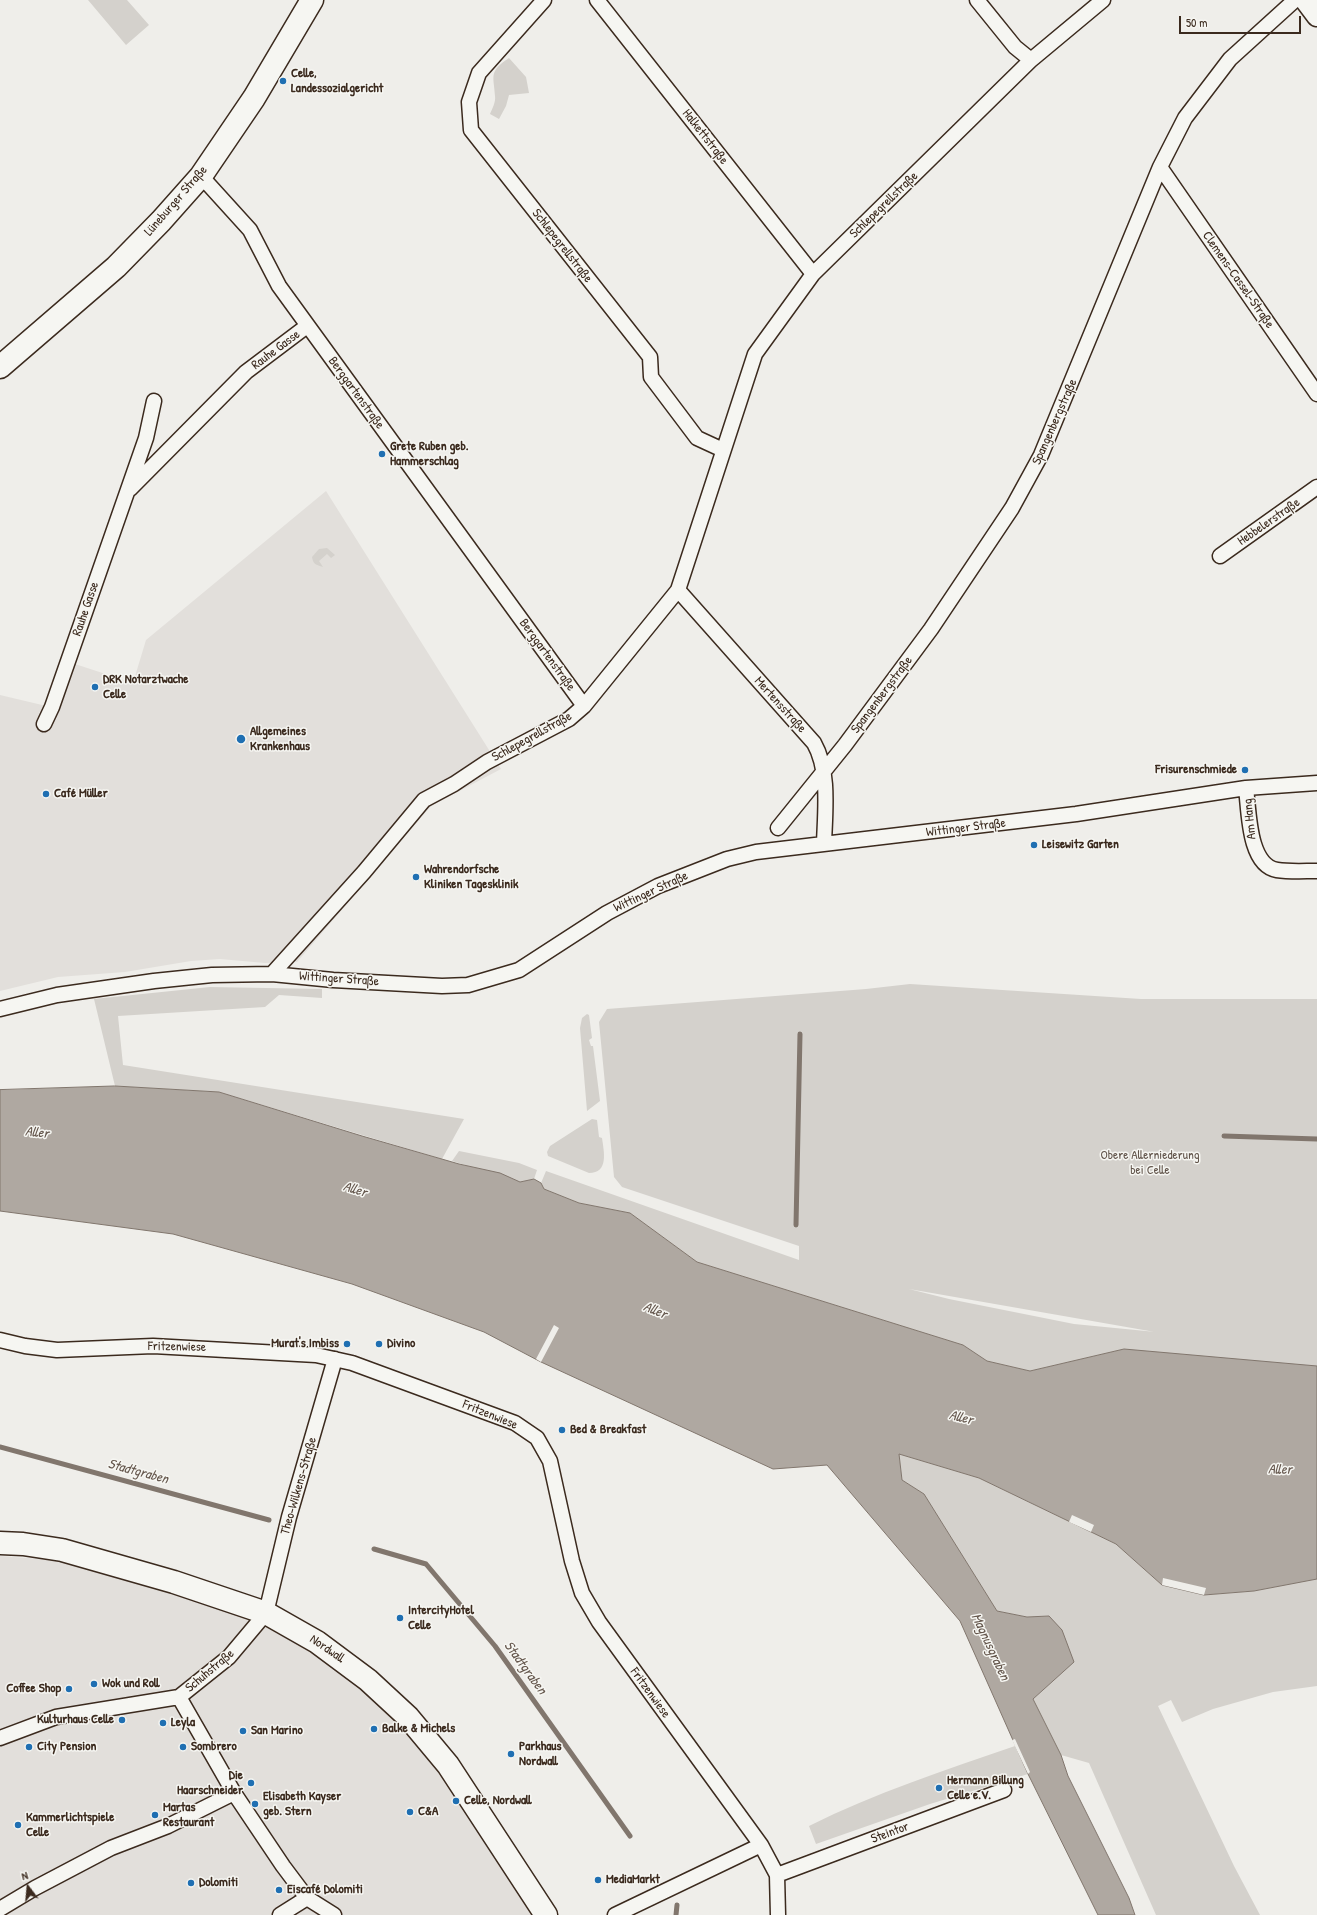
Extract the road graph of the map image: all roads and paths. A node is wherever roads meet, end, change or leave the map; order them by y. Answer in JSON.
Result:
{"nodes":[{"id":1,"x":312,"y":0,"type":"edge"},
{"id":2,"x":544,"y":0,"type":"edge"},
{"id":3,"x":597,"y":0,"type":"edge"},
{"id":4,"x":977,"y":0,"type":"edge"},
{"id":5,"x":1103,"y":0,"type":"edge"},
{"id":6,"x":1295,"y":0,"type":"edge"},
{"id":7,"x":1305,"y":0,"type":"edge"},
{"id":8,"x":1317,"y":16,"type":"edge"},
{"id":9,"x":1030,"y":60,"type":"junction"},
{"id":10,"x":1160,"y":167,"type":"junction"},
{"id":11,"x":201,"y":176,"type":"junction"},
{"id":12,"x":813,"y":274,"type":"junction"},
{"id":13,"x":307,"y":326,"type":"junction"},
{"id":14,"x":0,"y":367,"type":"edge"},
{"id":15,"x":1317,"y":394,"type":"edge"},
{"id":16,"x":154,"y":401,"type":"dead end"},
{"id":17,"x":723,"y":450,"type":"junction"},
{"id":18,"x":1317,"y":487,"type":"edge"},
{"id":19,"x":127,"y":492,"type":"junction"},
{"id":20,"x":1220,"y":556,"type":"dead end"},
{"id":21,"x":678,"y":590,"type":"junction"},
{"id":22,"x":584,"y":706,"type":"junction"},
{"id":23,"x":44,"y":724,"type":"dead end"},
{"id":24,"x":824,"y":770,"type":"junction"},
{"id":25,"x":1317,"y":783,"type":"edge"},
{"id":26,"x":1246,"y":788,"type":"junction"},
{"id":27,"x":778,"y":828,"type":"dead end"},
{"id":28,"x":824,"y":844,"type":"junction"},
{"id":29,"x":1317,"y":871,"type":"edge"},
{"id":30,"x":272,"y":974,"type":"junction"},
{"id":31,"x":0,"y":1009,"type":"edge"},
{"id":32,"x":0,"y":1340,"type":"edge"},
{"id":33,"x":335,"y":1359,"type":"junction"},
{"id":34,"x":0,"y":1543,"type":"edge"},
{"id":35,"x":266,"y":1613,"type":"junction"},
{"id":36,"x":179,"y":1697,"type":"junction"},
{"id":37,"x":0,"y":1738,"type":"edge"},
{"id":38,"x":1004,"y":1790,"type":"dead end"},
{"id":39,"x":234,"y":1793,"type":"junction"},
{"id":40,"x":761,"y":1845,"type":"junction"},
{"id":41,"x":777,"y":1875,"type":"junction"},
{"id":42,"x":306,"y":1898,"type":"junction"},
{"id":43,"x":0,"y":1909,"type":"edge"},
{"id":44,"x":280,"y":1915,"type":"edge"},
{"id":45,"x":334,"y":1915,"type":"edge"},
{"id":46,"x":546,"y":1915,"type":"edge"},
{"id":47,"x":615,"y":1915,"type":"edge"},
{"id":48,"x":778,"y":1915,"type":"edge"}],
"edges":[{"from":1,"to":11,"type":"main road","name":"Lüneburger Straße"},
{"from":2,"to":17,"type":"street","name":"Schlepegrellstraße"},
{"from":3,"to":12,"type":"street","name":"Halkettstraße"},
{"from":4,"to":9,"type":"street"},
{"from":5,"to":9,"type":"street","name":"Schlepegrellstraße"},
{"from":6,"to":10,"type":"street","name":"Spangenbergstraße"},
{"from":7,"to":8,"type":"street"},
{"from":9,"to":12,"type":"street","name":"Schlepegrellstraße"},
{"from":10,"to":15,"type":"street","name":"Clemens-Cassel-Straße"},
{"from":10,"to":24,"type":"street","name":"Spangenbergstraße"},
{"from":11,"to":13,"type":"street","name":"Berggartenstraße"},
{"from":11,"to":14,"type":"main road","name":"Lüneburger Straße"},
{"from":12,"to":17,"type":"street","name":"Schlepegrellstraße"},
{"from":13,"to":19,"type":"street","name":"Rauhe Gasse"},
{"from":13,"to":22,"type":"street","name":"Berggartenstraße"},
{"from":16,"to":19,"type":"street","name":"Rauhe Gasse"},
{"from":17,"to":21,"type":"street","name":"Schlepegrellstraße"},
{"from":18,"to":20,"type":"street","name":"Hebbelerstraße"},
{"from":19,"to":23,"type":"street","name":"Rauhe Gasse"},
{"from":21,"to":22,"type":"street","name":"Schlepegrellstraße"},
{"from":21,"to":24,"type":"street","name":"Mertensstraße"},
{"from":22,"to":30,"type":"street","name":"Schlepegrellstraße"},
{"from":24,"to":27,"type":"street","name":"Spangenbergstraße"},
{"from":24,"to":28,"type":"street","name":"Mertensstraße"},
{"from":25,"to":26,"type":"street","name":"Wittinger Straße"},
{"from":26,"to":28,"type":"street","name":"Wittinger Straße"},
{"from":26,"to":29,"type":"street","name":"Am Hang"},
{"from":28,"to":30,"type":"street","name":"Wittinger Straße"},
{"from":30,"to":31,"type":"street","name":"Wittinger Straße"},
{"from":32,"to":33,"type":"street","name":"Fritzenwiese"},
{"from":33,"to":35,"type":"street","name":"Theo-Wilkens-Straße"},
{"from":33,"to":40,"type":"street","name":"Fritzenwiese"},
{"from":34,"to":35,"type":"main road","name":"Nordwall"},
{"from":35,"to":36,"type":"street","name":"Schuhstraße"},
{"from":35,"to":46,"type":"main road","name":"Nordwall"},
{"from":36,"to":37,"type":"street","name":"Schuhstraße"},
{"from":36,"to":39,"type":"street"},
{"from":38,"to":41,"type":"street","name":"Steintor"},
{"from":39,"to":42,"type":"street"},
{"from":39,"to":43,"type":"street"},
{"from":40,"to":41,"type":"street","name":"Fritzenwiese"},
{"from":40,"to":47,"type":"street"},
{"from":41,"to":48,"type":"street","name":"Fritzenwiese"},
{"from":42,"to":44,"type":"street"},
{"from":42,"to":45,"type":"street"}]}
